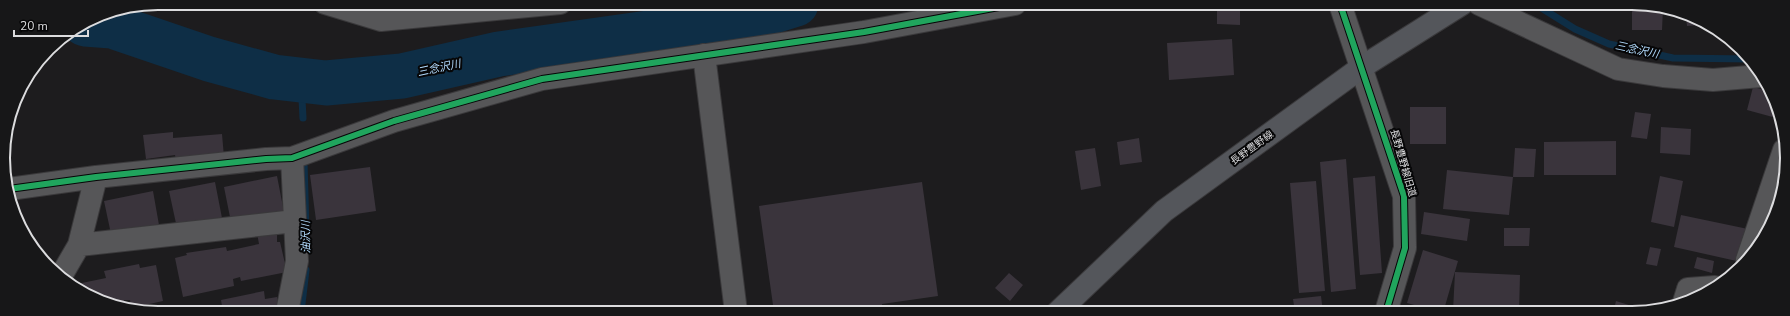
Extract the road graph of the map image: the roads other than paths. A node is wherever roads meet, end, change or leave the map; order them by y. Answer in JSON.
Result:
{"nodes":[{"id":1,"x":348,"y":10,"type":"edge"},
{"id":2,"x":486,"y":10,"type":"edge"},
{"id":3,"x":983,"y":10,"type":"edge"},
{"id":4,"x":1342,"y":10,"type":"edge"},
{"id":5,"x":1452,"y":10,"type":"edge"},
{"id":6,"x":1492,"y":10,"type":"edge"},
{"id":7,"x":704,"y":55,"type":"junction"},
{"id":8,"x":1362,"y":67,"type":"junction"},
{"id":9,"x":1755,"y":76,"type":"edge"},
{"id":10,"x":292,"y":158,"type":"junction"},
{"id":11,"x":1780,"y":162,"type":"edge"},
{"id":12,"x":96,"y":177,"type":"junction"},
{"id":13,"x":14,"y":189,"type":"edge"},
{"id":14,"x":295,"y":221,"type":"junction"},
{"id":15,"x":1753,"y":243,"type":"edge"},
{"id":16,"x":79,"y":245,"type":"junction"},
{"id":17,"x":64,"y":272,"type":"edge"},
{"id":18,"x":1703,"y":288,"type":"edge"},
{"id":19,"x":1686,"y":296,"type":"edge"},
{"id":20,"x":288,"y":306,"type":"edge"},
{"id":21,"x":735,"y":306,"type":"edge"},
{"id":22,"x":1064,"y":306,"type":"edge"},
{"id":23,"x":1388,"y":306,"type":"edge"}],
"edges":[{"from":1,"to":2,"type":"street"},
{"from":3,"to":7,"type":"street"},
{"from":4,"to":8,"type":"street","name":"長野豊野線旧道"},
{"from":5,"to":8,"type":"main road","name":"長野豊野線"},
{"from":6,"to":9,"type":"street"},
{"from":7,"to":10,"type":"street"},
{"from":7,"to":21,"type":"street"},
{"from":8,"to":22,"type":"main road","name":"長野豊野線"},
{"from":8,"to":23,"type":"street","name":"長野豊野線旧道"},
{"from":10,"to":12,"type":"street"},
{"from":10,"to":14,"type":"street"},
{"from":11,"to":15,"type":"street"},
{"from":12,"to":13,"type":"street"},
{"from":12,"to":16,"type":"street"},
{"from":14,"to":16,"type":"street"},
{"from":14,"to":20,"type":"street"},
{"from":16,"to":17,"type":"street"},
{"from":18,"to":19,"type":"street"}]}
